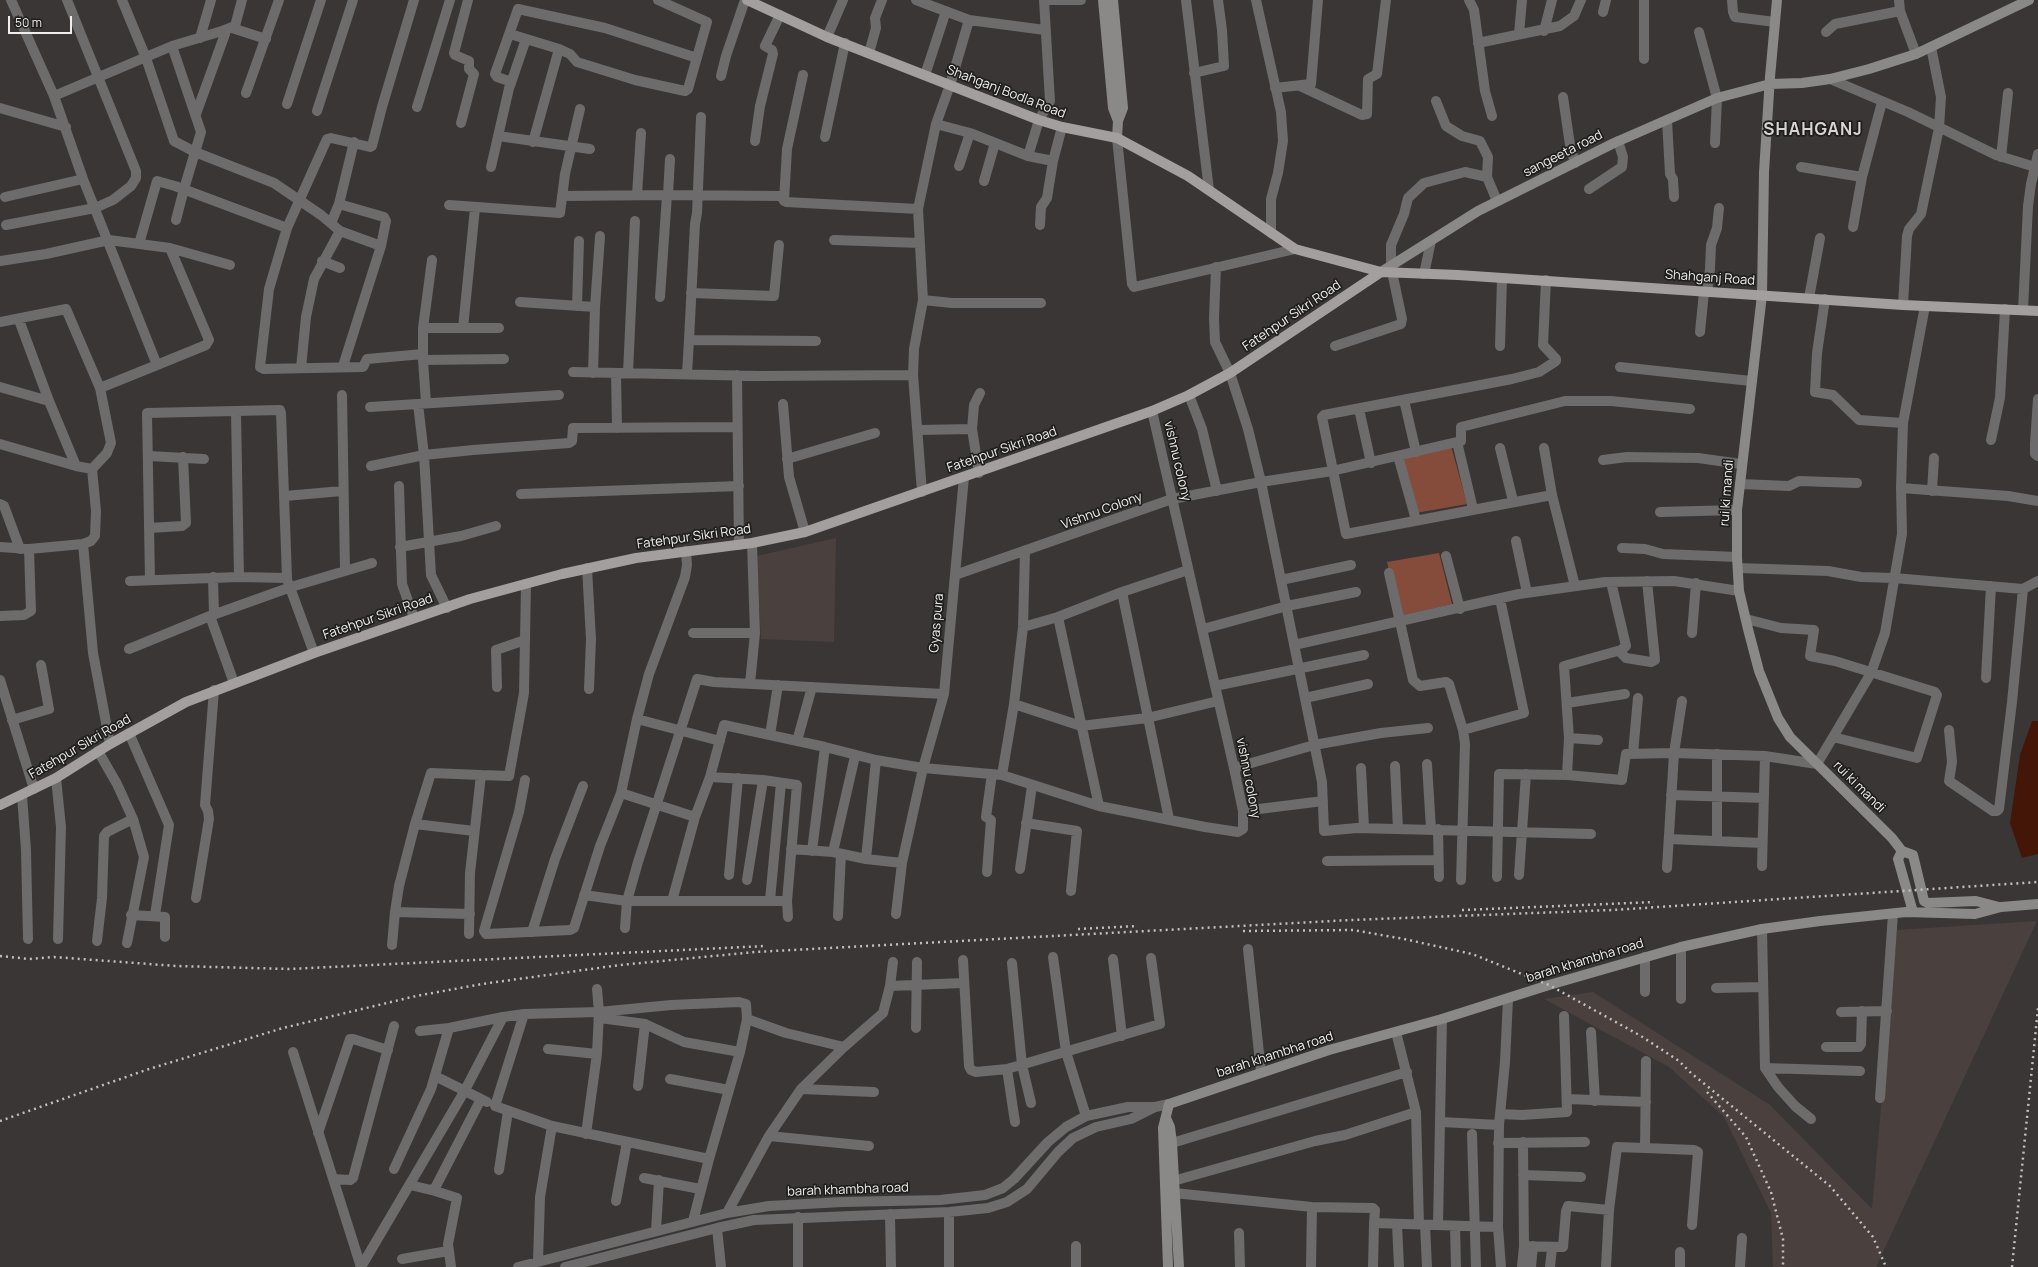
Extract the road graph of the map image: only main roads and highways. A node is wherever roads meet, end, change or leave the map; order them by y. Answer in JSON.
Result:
{"nodes":[{"id":1,"x":746,"y":0,"type":"edge"},
{"id":2,"x":1381,"y":272,"type":"junction"},
{"id":3,"x":2038,"y":311,"type":"edge"},
{"id":4,"x":0,"y":805,"type":"edge"}],
"edges":[{"from":1,"to":2,"type":"main road","name":"Shahganj Bodla Road"},
{"from":2,"to":3,"type":"main road","name":"Shahganj Road"},
{"from":2,"to":4,"type":"main road","name":"Fatehpur Sikri Road"}]}
